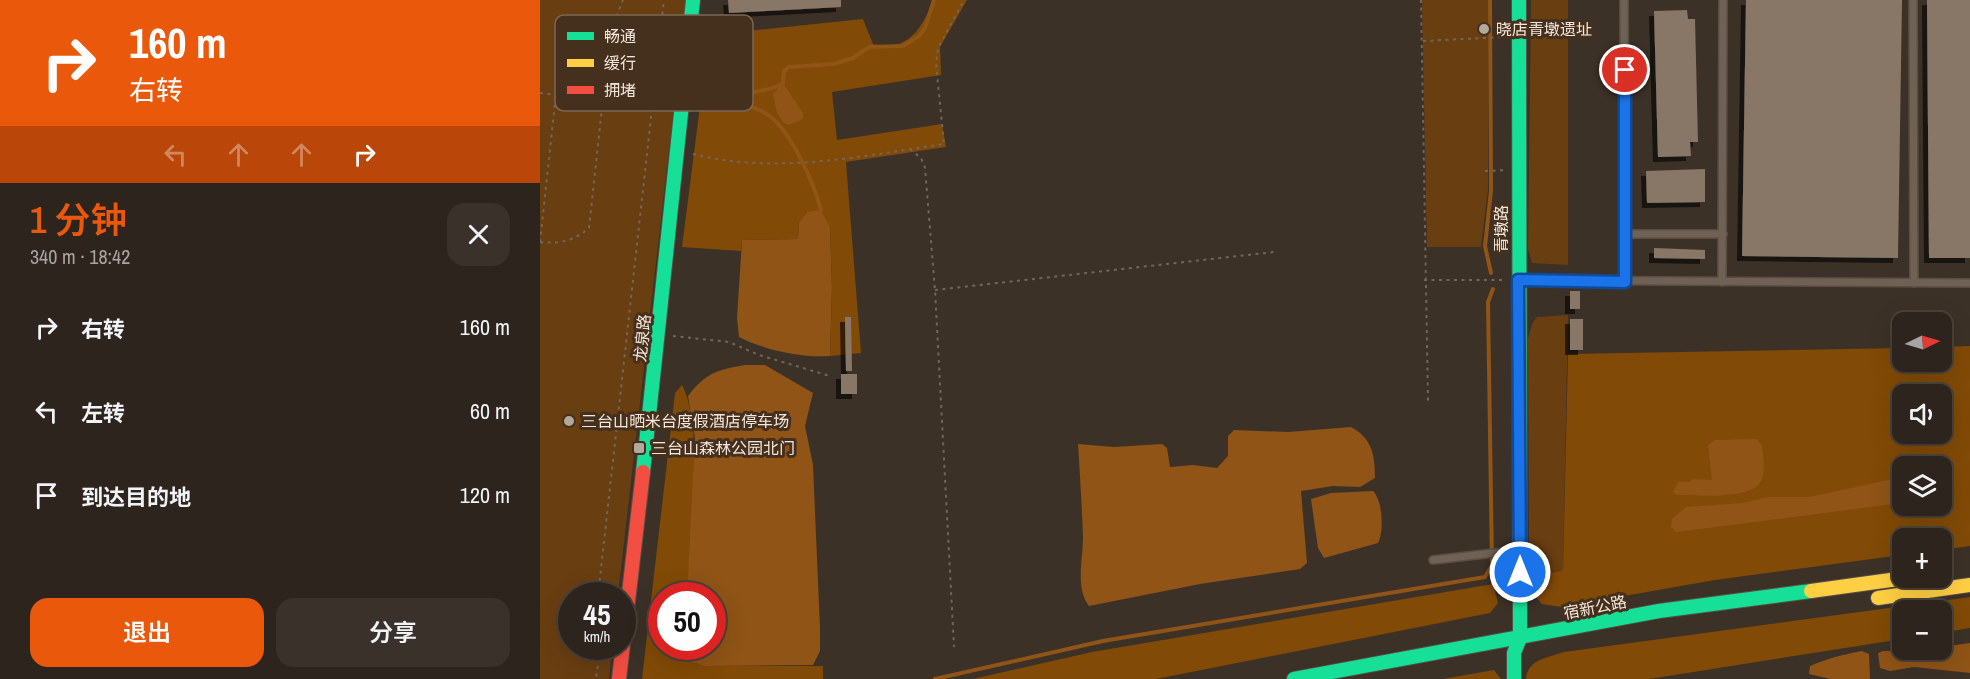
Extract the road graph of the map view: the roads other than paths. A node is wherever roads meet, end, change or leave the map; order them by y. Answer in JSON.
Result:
{"nodes":[{"id":1,"x":693,"y":0,"type":"edge"},
{"id":2,"x":1519,"y":0,"type":"edge"},
{"id":3,"x":1624,"y":0,"type":"edge"},
{"id":4,"x":1723,"y":0,"type":"edge"},
{"id":5,"x":1913,"y":0,"type":"edge"},
{"id":6,"x":692,"y":15,"type":"edge"},
{"id":7,"x":682,"y":111,"type":"edge"},
{"id":8,"x":1625,"y":234,"type":"junction"},
{"id":9,"x":1723,"y":234,"type":"junction"},
{"id":10,"x":1518,"y":280,"type":"junction"},
{"id":11,"x":1625,"y":282,"type":"junction"},
{"id":12,"x":1722,"y":282,"type":"junction"},
{"id":13,"x":1914,"y":283,"type":"junction"},
{"id":14,"x":1970,"y":283,"type":"edge"},
{"id":15,"x":1520,"y":550,"type":"junction"},
{"id":16,"x":1433,"y":560,"type":"dead end"},
{"id":17,"x":1892,"y":580,"type":"edge"},
{"id":18,"x":1970,"y":585,"type":"edge"},
{"id":19,"x":1866,"y":599,"type":"dead end"},
{"id":20,"x":1520,"y":638,"type":"junction"},
{"id":21,"x":619,"y":679,"type":"edge"},
{"id":22,"x":1294,"y":679,"type":"edge"},
{"id":23,"x":1514,"y":679,"type":"edge"}],
"edges":[{"from":1,"to":6,"type":"main road","name":"龙泉路"},
{"from":2,"to":10,"type":"main road","name":"青墩路"},
{"from":3,"to":8,"type":"lane"},
{"from":4,"to":9,"type":"lane"},
{"from":5,"to":13,"type":"lane"},
{"from":7,"to":21,"type":"main road","name":"龙泉路"},
{"from":8,"to":9,"type":"lane"},
{"from":8,"to":11,"type":"lane"},
{"from":9,"to":12,"type":"lane"},
{"from":10,"to":11,"type":"lane"},
{"from":10,"to":15,"type":"main road","name":"青墩路"},
{"from":11,"to":12,"type":"lane"},
{"from":12,"to":13,"type":"lane"},
{"from":13,"to":14,"type":"lane"},
{"from":15,"to":16,"type":"lane"},
{"from":15,"to":20,"type":"main road","name":"青墩路"},
{"from":17,"to":20,"type":"main road","name":"宿新公路"},
{"from":18,"to":19,"type":"main road"},
{"from":20,"to":22,"type":"main road","name":"宿新公路"},
{"from":20,"to":23,"type":"main road"}]}
